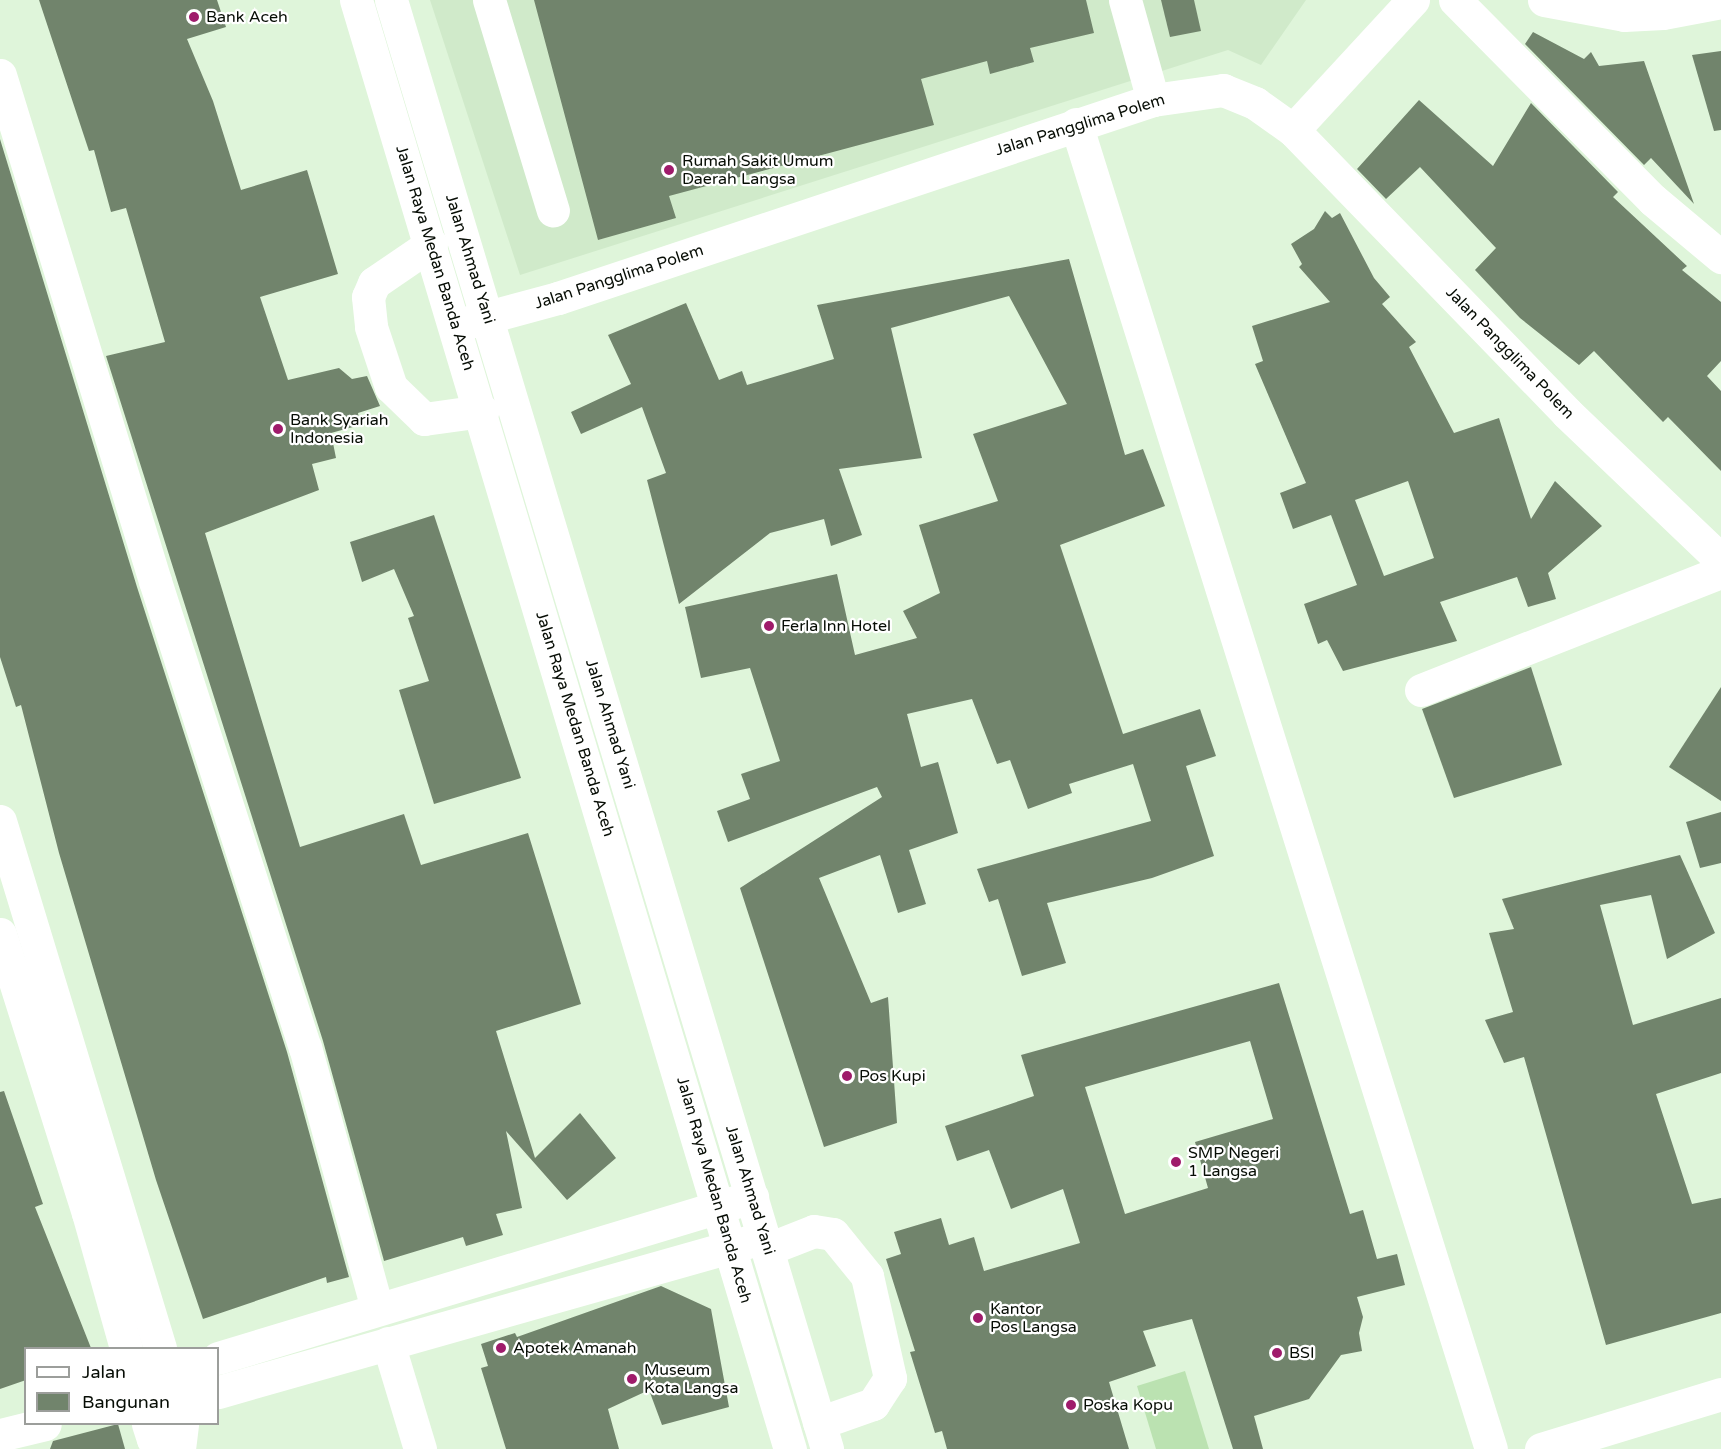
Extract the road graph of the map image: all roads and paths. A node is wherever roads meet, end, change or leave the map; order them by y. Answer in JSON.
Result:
{"nodes":[{"id":1,"x":356,"y":0,"type":"edge"},
{"id":2,"x":391,"y":0,"type":"edge"},
{"id":3,"x":489,"y":0,"type":"edge"},
{"id":4,"x":1125,"y":0,"type":"edge"},
{"id":5,"x":1413,"y":0,"type":"edge"},
{"id":6,"x":1455,"y":0,"type":"edge"},
{"id":7,"x":1544,"y":0,"type":"edge"},
{"id":8,"x":1721,"y":2,"type":"edge"},
{"id":9,"x":0,"y":75,"type":"edge"},
{"id":10,"x":1153,"y":100,"type":"junction"},
{"id":11,"x":1076,"y":124,"type":"junction"},
{"id":12,"x":1293,"y":130,"type":"junction"},
{"id":13,"x":553,"y":210,"type":"dead end"},
{"id":14,"x":431,"y":244,"type":"junction"},
{"id":15,"x":1721,"y":257,"type":"edge"},
{"id":16,"x":488,"y":318,"type":"junction"},
{"id":17,"x":456,"y":325,"type":"junction"},
{"id":18,"x":482,"y":411,"type":"junction"},
{"id":19,"x":1721,"y":560,"type":"edge"},
{"id":20,"x":1721,"y":572,"type":"edge"},
{"id":21,"x":1421,"y":690,"type":"dead end"},
{"id":22,"x":0,"y":822,"type":"edge"},
{"id":23,"x":0,"y":934,"type":"edge"},
{"id":24,"x":752,"y":1197,"type":"junction"},
{"id":25,"x":720,"y":1207,"type":"junction"},
{"id":26,"x":767,"y":1243,"type":"junction"},
{"id":27,"x":731,"y":1246,"type":"junction"},
{"id":28,"x":377,"y":1308,"type":"junction"},
{"id":29,"x":388,"y":1343,"type":"junction"},
{"id":30,"x":126,"y":1347,"type":"edge"},
{"id":31,"x":160,"y":1347,"type":"edge"},
{"id":32,"x":219,"y":1358,"type":"edge"},
{"id":33,"x":219,"y":1392,"type":"edge"},
{"id":34,"x":1721,"y":1394,"type":"edge"},
{"id":35,"x":41,"y":1425,"type":"edge"},
{"id":36,"x":148,"y":1425,"type":"edge"},
{"id":37,"x":182,"y":1425,"type":"edge"},
{"id":38,"x":0,"y":1435,"type":"edge"},
{"id":39,"x":823,"y":1436,"type":"edge"},
{"id":40,"x":163,"y":1449,"type":"edge"},
{"id":41,"x":178,"y":1449,"type":"edge"},
{"id":42,"x":420,"y":1449,"type":"edge"},
{"id":43,"x":790,"y":1449,"type":"edge"},
{"id":44,"x":1491,"y":1449,"type":"edge"},
{"id":45,"x":1541,"y":1449,"type":"edge"}],
"edges":[{"from":1,"to":14,"type":"street","name":"Jalan Raya Medan Banda Aceh"},
{"from":2,"to":16,"type":"street","name":"Jalan Ahmad Yani"},
{"from":3,"to":13,"type":"street"},
{"from":4,"to":10,"type":"street"},
{"from":5,"to":12,"type":"street"},
{"from":6,"to":15,"type":"street"},
{"from":7,"to":8,"type":"street"},
{"from":9,"to":28,"type":"street"},
{"from":10,"to":11,"type":"street","name":"Jalan Pangglima Polem"},
{"from":10,"to":12,"type":"street","name":"Jalan Pangglima Polem"},
{"from":11,"to":16,"type":"street","name":"Jalan Pangglima Polem"},
{"from":11,"to":44,"type":"street"},
{"from":12,"to":19,"type":"street","name":"Jalan Pangglima Polem"},
{"from":14,"to":17,"type":"street","name":"Jalan Raya Medan Banda Aceh"},
{"from":14,"to":18,"type":"street"},
{"from":16,"to":17,"type":"street","name":"Jalan Pangglima Polem"},
{"from":16,"to":24,"type":"street","name":"Jalan Ahmad Yani"},
{"from":17,"to":18,"type":"street","name":"Jalan Raya Medan Banda Aceh"},
{"from":18,"to":25,"type":"street","name":"Jalan Raya Medan Banda Aceh"},
{"from":20,"to":21,"type":"street"},
{"from":22,"to":31,"type":"street"},
{"from":23,"to":30,"type":"street"},
{"from":24,"to":25,"type":"street"},
{"from":24,"to":26,"type":"street","name":"Jalan Ahmad Yani"},
{"from":25,"to":27,"type":"street","name":"Jalan Raya Medan Banda Aceh"},
{"from":25,"to":28,"type":"street"},
{"from":26,"to":27,"type":"street"},
{"from":26,"to":39,"type":"street","name":"Jalan Ahmad Yani"},
{"from":26,"to":39,"type":"street"},
{"from":27,"to":29,"type":"street"},
{"from":27,"to":43,"type":"street","name":"Jalan Raya Medan Banda Aceh"},
{"from":28,"to":32,"type":"street"},
{"from":29,"to":33,"type":"street"},
{"from":29,"to":42,"type":"street"},
{"from":34,"to":45,"type":"street"},
{"from":35,"to":38,"type":"street"},
{"from":36,"to":40,"type":"street"},
{"from":37,"to":41,"type":"street"}]}
